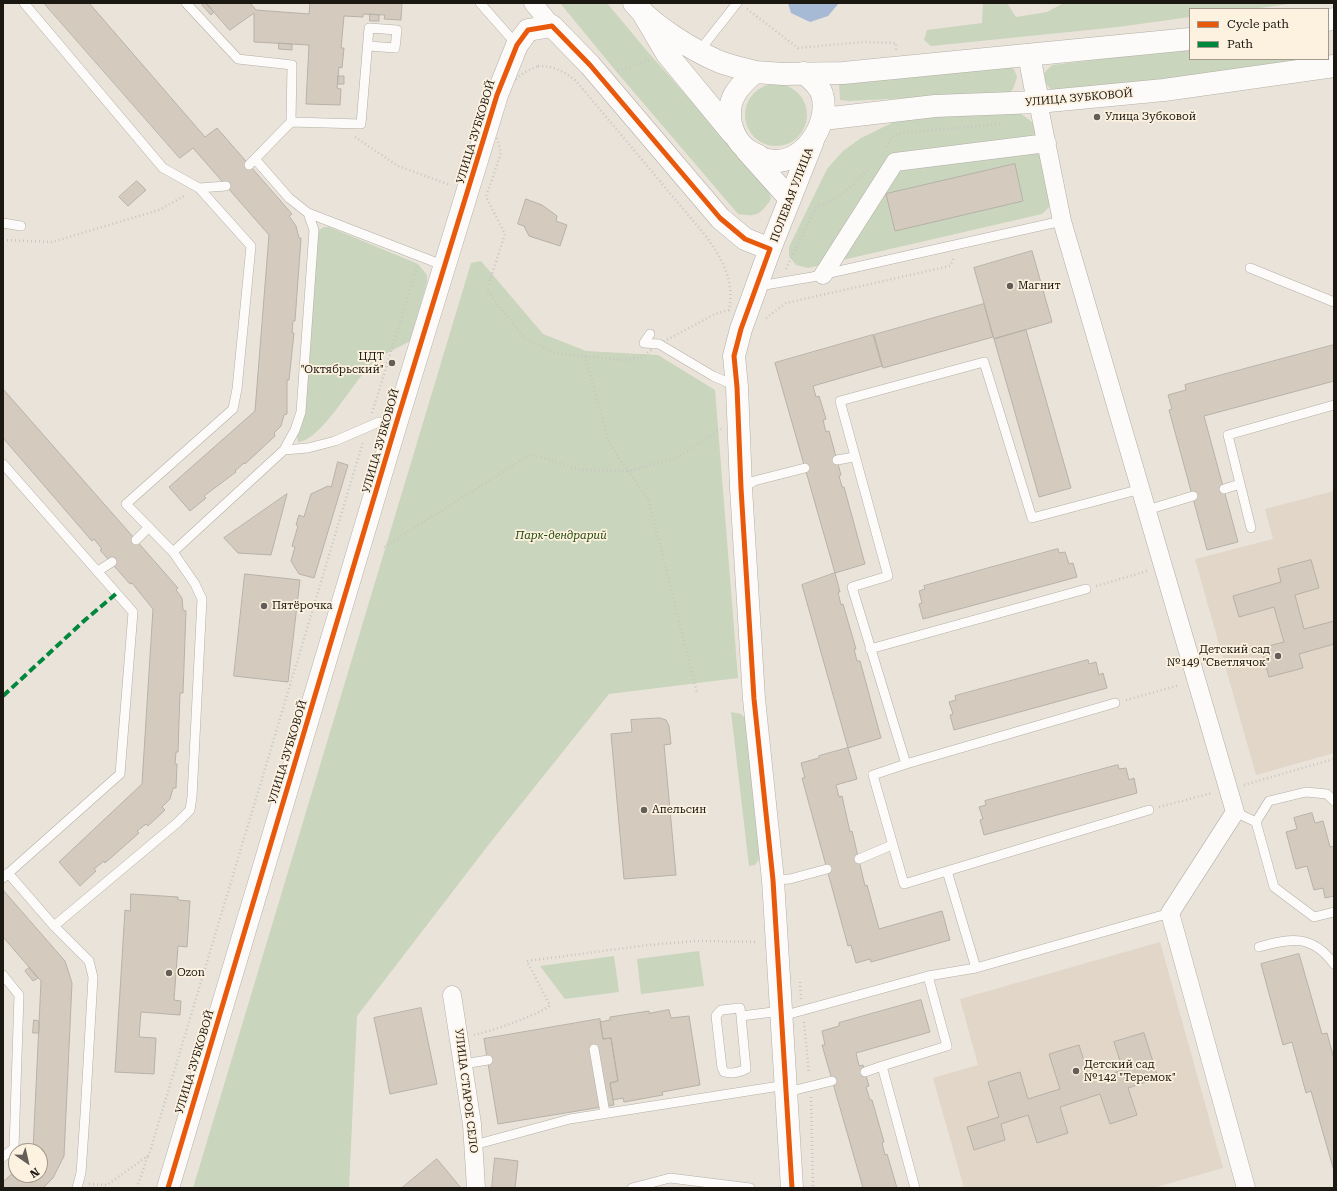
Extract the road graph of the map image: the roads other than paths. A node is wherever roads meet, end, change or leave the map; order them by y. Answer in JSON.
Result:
{"nodes":[{"id":1,"x":24,"y":3,"type":"edge"},
{"id":2,"x":186,"y":3,"type":"edge"},
{"id":3,"x":480,"y":3,"type":"edge"},
{"id":4,"x":533,"y":3,"type":"edge"},
{"id":5,"x":740,"y":5,"type":"edge"},
{"id":6,"x":639,"y":9,"type":"edge"},
{"id":7,"x":552,"y":26,"type":"junction"},
{"id":8,"x":1189,"y":39,"type":"edge"},
{"id":9,"x":517,"y":45,"type":"junction"},
{"id":10,"x":369,"y":46,"type":"dead end"},
{"id":11,"x":700,"y":50,"type":"junction"},
{"id":12,"x":1029,"y":55,"type":"junction"},
{"id":13,"x":1334,"y":66,"type":"edge"},
{"id":14,"x":755,"y":72,"type":"junction"},
{"id":15,"x":804,"y":74,"type":"junction"},
{"id":16,"x":1038,"y":102,"type":"junction"},
{"id":17,"x":823,"y":119,"type":"junction"},
{"id":18,"x":291,"y":122,"type":"junction"},
{"id":19,"x":813,"y":141,"type":"junction"},
{"id":20,"x":1047,"y":143,"type":"junction"},
{"id":21,"x":741,"y":144,"type":"junction"},
{"id":22,"x":226,"y":186,"type":"dead end"},
{"id":23,"x":199,"y":188,"type":"junction"},
{"id":24,"x":790,"y":199,"type":"junction"},
{"id":25,"x":308,"y":213,"type":"junction"},
{"id":26,"x":1062,"y":221,"type":"junction"},
{"id":27,"x":3,"y":224,"type":"edge"},
{"id":28,"x":21,"y":226,"type":"dead end"},
{"id":29,"x":770,"y":248,"type":"junction"},
{"id":30,"x":444,"y":266,"type":"junction"},
{"id":31,"x":1250,"y":268,"type":"dead end"},
{"id":32,"x":823,"y":274,"type":"junction"},
{"id":33,"x":757,"y":286,"type":"junction"},
{"id":34,"x":1334,"y":302,"type":"edge"},
{"id":35,"x":650,"y":334,"type":"dead end"},
{"id":36,"x":737,"y":387,"type":"junction"},
{"id":37,"x":1334,"y":405,"type":"edge"},
{"id":38,"x":396,"y":424,"type":"junction"},
{"id":39,"x":284,"y":450,"type":"junction"},
{"id":40,"x":854,"y":457,"type":"junction"},
{"id":41,"x":837,"y":460,"type":"dead end"},
{"id":42,"x":3,"y":464,"type":"edge"},
{"id":43,"x":805,"y":468,"type":"dead end"},
{"id":44,"x":1240,"y":484,"type":"junction"},
{"id":45,"x":741,"y":488,"type":"junction"},
{"id":46,"x":1224,"y":489,"type":"dead end"},
{"id":47,"x":1141,"y":490,"type":"junction"},
{"id":48,"x":1193,"y":496,"type":"dead end"},
{"id":49,"x":1147,"y":510,"type":"junction"},
{"id":50,"x":149,"y":527,"type":"junction"},
{"id":51,"x":1251,"y":528,"type":"dead end"},
{"id":52,"x":136,"y":540,"type":"dead end"},
{"id":53,"x":173,"y":552,"type":"junction"},
{"id":54,"x":112,"y":562,"type":"dead end"},
{"id":55,"x":98,"y":571,"type":"junction"},
{"id":56,"x":1086,"y":589,"type":"road end"},
{"id":57,"x":870,"y":649,"type":"junction"},
{"id":58,"x":1115,"y":703,"type":"road end"},
{"id":59,"x":906,"y":764,"type":"junction"},
{"id":60,"x":1334,"y":801,"type":"edge"},
{"id":61,"x":1149,"y":810,"type":"road end"},
{"id":62,"x":1235,"y":812,"type":"junction"},
{"id":63,"x":1256,"y":822,"type":"junction"},
{"id":64,"x":892,"y":845,"type":"junction"},
{"id":65,"x":859,"y":859,"type":"dead end"},
{"id":66,"x":827,"y":869,"type":"dead end"},
{"id":67,"x":948,"y":870,"type":"junction"},
{"id":68,"x":6,"y":876,"type":"edge"},
{"id":69,"x":773,"y":880,"type":"junction"},
{"id":70,"x":1334,"y":912,"type":"edge"},
{"id":71,"x":1170,"y":913,"type":"junction"},
{"id":72,"x":54,"y":926,"type":"junction"},
{"id":73,"x":1259,"y":947,"type":"dead end"},
{"id":74,"x":1334,"y":964,"type":"edge"},
{"id":75,"x":976,"y":968,"type":"junction"},
{"id":76,"x":3,"y":975,"type":"edge"},
{"id":77,"x":928,"y":976,"type":"junction"},
{"id":78,"x":452,"y":995,"type":"dead end"},
{"id":79,"x":781,"y":1014,"type":"junction"},
{"id":80,"x":741,"y":1016,"type":"junction"},
{"id":81,"x":594,"y":1049,"type":"dead end"},
{"id":82,"x":488,"y":1060,"type":"dead end"},
{"id":83,"x":463,"y":1064,"type":"junction"},
{"id":84,"x":882,"y":1066,"type":"junction"},
{"id":85,"x":865,"y":1072,"type":"dead end"},
{"id":86,"x":832,"y":1081,"type":"dead end"},
{"id":87,"x":787,"y":1089,"type":"junction"},
{"id":88,"x":605,"y":1113,"type":"junction"},
{"id":89,"x":474,"y":1145,"type":"junction"},
{"id":90,"x":3,"y":1157,"type":"edge"},
{"id":91,"x":77,"y":1186,"type":"edge"},
{"id":92,"x":168,"y":1188,"type":"edge"},
{"id":93,"x":476,"y":1188,"type":"edge"},
{"id":94,"x":632,"y":1188,"type":"edge"},
{"id":95,"x":750,"y":1188,"type":"edge"},
{"id":96,"x":792,"y":1188,"type":"edge"},
{"id":97,"x":915,"y":1188,"type":"edge"},
{"id":98,"x":1246,"y":1188,"type":"edge"}],
"edges":[{"from":1,"to":23,"type":"lane"},
{"from":2,"to":18,"type":"lane"},
{"from":3,"to":9,"type":"lane"},
{"from":4,"to":7,"type":"street"},
{"from":5,"to":11,"type":"lane"},
{"from":6,"to":11,"type":"street"},
{"from":6,"to":21,"type":"street"},
{"from":7,"to":9,"type":"street","name":"УЛИЦА ЗУБКОВОЙ"},
{"from":7,"to":29,"type":"street"},
{"from":8,"to":12,"type":"street"},
{"from":9,"to":30,"type":"street","name":"УЛИЦА ЗУБКОВОЙ"},
{"from":10,"to":18,"type":"lane"},
{"from":11,"to":14,"type":"street"},
{"from":12,"to":15,"type":"street"},
{"from":12,"to":16,"type":"street"},
{"from":13,"to":16,"type":"street","name":"УЛИЦА ЗУБКОВОЙ"},
{"from":14,"to":15,"type":"street"},
{"from":14,"to":21,"type":"street"},
{"from":15,"to":17,"type":"street"},
{"from":16,"to":17,"type":"street","name":"УЛИЦА ЗУБКОВОЙ"},
{"from":16,"to":20,"type":"street"},
{"from":17,"to":19,"type":"street"},
{"from":18,"to":25,"type":"lane"},
{"from":19,"to":21,"type":"street"},
{"from":19,"to":24,"type":"street","name":"ПОЛЕВАЯ УЛИЦА"},
{"from":20,"to":26,"type":"street"},
{"from":20,"to":32,"type":"street"},
{"from":21,"to":24,"type":"street"},
{"from":22,"to":23,"type":"lane"},
{"from":23,"to":50,"type":"lane"},
{"from":24,"to":29,"type":"street","name":"ПОЛЕВАЯ УЛИЦА"},
{"from":25,"to":30,"type":"lane"},
{"from":25,"to":39,"type":"lane"},
{"from":26,"to":32,"type":"lane"},
{"from":26,"to":47,"type":"street"},
{"from":27,"to":28,"type":"lane"},
{"from":29,"to":33,"type":"street","name":"ПОЛЕВАЯ УЛИЦА"},
{"from":30,"to":38,"type":"street","name":"УЛИЦА ЗУБКОВОЙ"},
{"from":31,"to":34,"type":"lane"},
{"from":32,"to":33,"type":"lane"},
{"from":33,"to":36,"type":"street","name":"ПОЛЕВАЯ УЛИЦА"},
{"from":35,"to":36,"type":"lane"},
{"from":36,"to":45,"type":"street","name":"ПОЛЕВАЯ УЛИЦА"},
{"from":37,"to":44,"type":"lane"},
{"from":38,"to":39,"type":"lane"},
{"from":38,"to":92,"type":"street","name":"УЛИЦА ЗУБКОВОЙ"},
{"from":39,"to":53,"type":"lane"},
{"from":40,"to":41,"type":"lane"},
{"from":40,"to":47,"type":"lane"},
{"from":40,"to":57,"type":"lane"},
{"from":42,"to":55,"type":"lane"},
{"from":43,"to":45,"type":"lane"},
{"from":44,"to":46,"type":"lane"},
{"from":44,"to":51,"type":"lane"},
{"from":45,"to":69,"type":"street","name":"ПОЛЕВАЯ УЛИЦА"},
{"from":47,"to":49,"type":"street"},
{"from":48,"to":49,"type":"lane"},
{"from":49,"to":62,"type":"street"},
{"from":50,"to":52,"type":"lane"},
{"from":50,"to":53,"type":"lane"},
{"from":53,"to":72,"type":"lane"},
{"from":54,"to":55,"type":"lane"},
{"from":55,"to":68,"type":"lane"},
{"from":56,"to":57,"type":"lane"},
{"from":57,"to":59,"type":"lane"},
{"from":58,"to":59,"type":"lane"},
{"from":59,"to":64,"type":"lane"},
{"from":60,"to":63,"type":"lane"},
{"from":61,"to":67,"type":"lane"},
{"from":62,"to":63,"type":"lane"},
{"from":62,"to":71,"type":"street"},
{"from":63,"to":70,"type":"lane"},
{"from":64,"to":65,"type":"lane"},
{"from":64,"to":67,"type":"lane"},
{"from":66,"to":69,"type":"lane"},
{"from":67,"to":75,"type":"lane"},
{"from":68,"to":72,"type":"lane"},
{"from":69,"to":79,"type":"street","name":"ПОЛЕВАЯ УЛИЦА"},
{"from":71,"to":75,"type":"lane"},
{"from":71,"to":98,"type":"street"},
{"from":72,"to":91,"type":"lane"},
{"from":73,"to":74,"type":"lane"},
{"from":75,"to":77,"type":"lane"},
{"from":76,"to":90,"type":"lane"},
{"from":77,"to":79,"type":"lane"},
{"from":77,"to":84,"type":"lane"},
{"from":78,"to":83,"type":"street","name":"УЛИЦА СТАРОЕ СЕЛО"},
{"from":79,"to":80,"type":"lane"},
{"from":79,"to":87,"type":"street","name":"ПОЛЕВАЯ УЛИЦА"},
{"from":80,"to":80,"type":"lane"},
{"from":81,"to":88,"type":"lane"},
{"from":82,"to":83,"type":"lane"},
{"from":83,"to":89,"type":"street","name":"УЛИЦА СТАРОЕ СЕЛО"},
{"from":84,"to":85,"type":"lane"},
{"from":84,"to":97,"type":"lane"},
{"from":86,"to":87,"type":"lane"},
{"from":87,"to":88,"type":"lane"},
{"from":87,"to":96,"type":"street","name":"ПОЛЕВАЯ УЛИЦА"},
{"from":88,"to":89,"type":"lane"},
{"from":89,"to":93,"type":"street","name":"УЛИЦА СТАРОЕ СЕЛО"},
{"from":94,"to":95,"type":"lane"}]}
